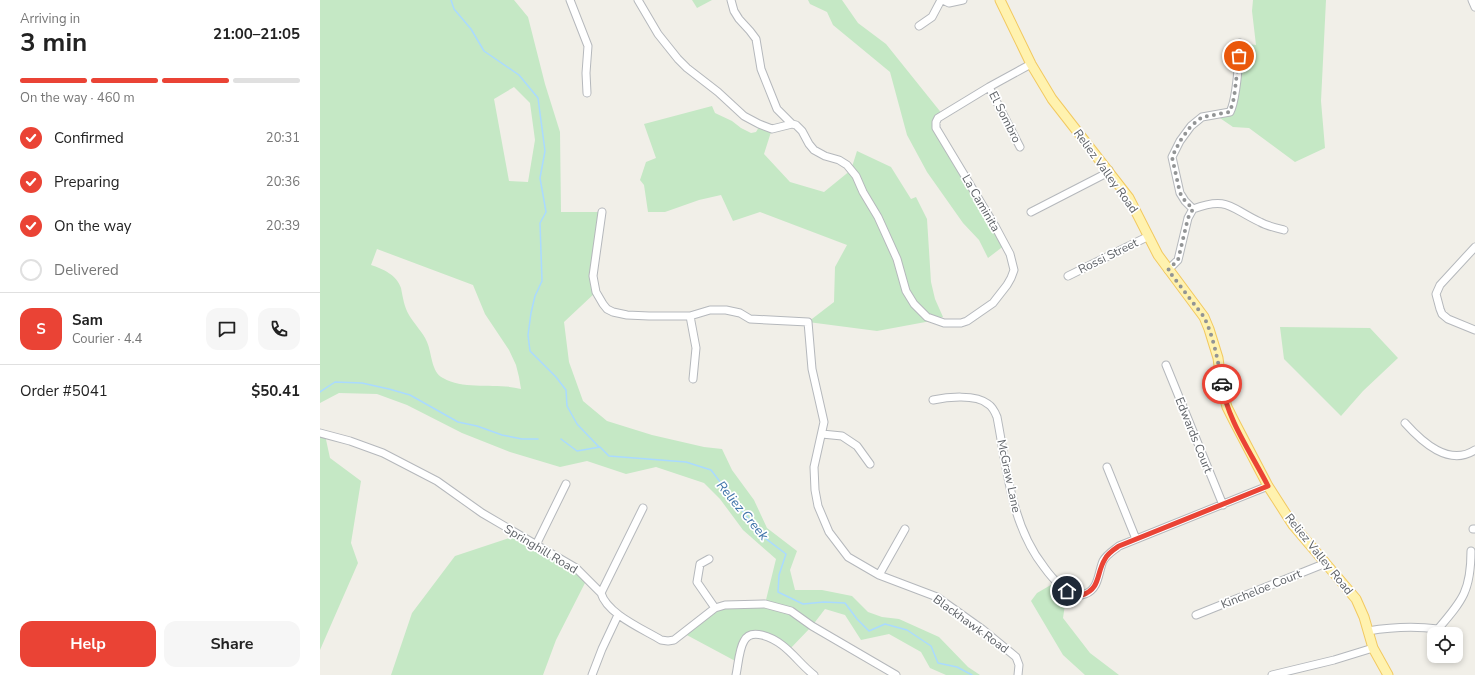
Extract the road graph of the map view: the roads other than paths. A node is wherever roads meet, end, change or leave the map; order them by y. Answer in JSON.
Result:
{"nodes":[{"id":1,"x":570,"y":0,"type":"edge"},
{"id":2,"x":638,"y":0,"type":"edge"},
{"id":3,"x":731,"y":0,"type":"edge"},
{"id":4,"x":942,"y":0,"type":"edge"},
{"id":5,"x":963,"y":0,"type":"edge"},
{"id":6,"x":1000,"y":0,"type":"edge"},
{"id":7,"x":1472,"y":0,"type":"edge"},
{"id":8,"x":1475,"y":7,"type":"edge"},
{"id":9,"x":919,"y":26,"type":"dead end"},
{"id":10,"x":1240,"y":42,"type":"dead end"},
{"id":11,"x":1031,"y":64,"type":"junction"},
{"id":12,"x":990,"y":87,"type":"junction"},
{"id":13,"x":587,"y":93,"type":"dead end"},
{"id":14,"x":792,"y":124,"type":"junction"},
{"id":15,"x":1020,"y":147,"type":"dead end"},
{"id":16,"x":1108,"y":170,"type":"junction"},
{"id":17,"x":1193,"y":209,"type":"junction"},
{"id":18,"x":602,"y":212,"type":"dead end"},
{"id":19,"x":1031,"y":212,"type":"dead end"},
{"id":20,"x":1284,"y":230,"type":"dead end"},
{"id":21,"x":1149,"y":236,"type":"junction"},
{"id":22,"x":1475,"y":247,"type":"edge"},
{"id":23,"x":1168,"y":270,"type":"junction"},
{"id":24,"x":1068,"y":276,"type":"dead end"},
{"id":25,"x":690,"y":316,"type":"junction"},
{"id":26,"x":1475,"y":330,"type":"edge"},
{"id":27,"x":1166,"y":365,"type":"dead end"},
{"id":28,"x":693,"y":379,"type":"dead end"},
{"id":29,"x":933,"y":400,"type":"dead end"},
{"id":30,"x":1405,"y":424,"type":"dead end"},
{"id":31,"x":320,"y":433,"type":"edge"},
{"id":32,"x":822,"y":434,"type":"junction"},
{"id":33,"x":1475,"y":450,"type":"edge"},
{"id":34,"x":870,"y":464,"type":"dead end"},
{"id":35,"x":1107,"y":467,"type":"dead end"},
{"id":36,"x":566,"y":484,"type":"dead end"},
{"id":37,"x":1268,"y":486,"type":"junction"},
{"id":38,"x":1223,"y":504,"type":"junction"},
{"id":39,"x":643,"y":508,"type":"dead end"},
{"id":40,"x":905,"y":528,"type":"dead end"},
{"id":41,"x":1136,"y":539,"type":"junction"},
{"id":42,"x":536,"y":545,"type":"junction"},
{"id":43,"x":1471,"y":551,"type":"dead end"},
{"id":44,"x":709,"y":559,"type":"dead end"},
{"id":45,"x":1326,"y":563,"type":"junction"},
{"id":46,"x":879,"y":575,"type":"junction"},
{"id":47,"x":601,"y":593,"type":"junction"},
{"id":48,"x":715,"y":608,"type":"junction"},
{"id":49,"x":618,"y":615,"type":"junction"},
{"id":50,"x":1196,"y":615,"type":"dead end"},
{"id":51,"x":1368,"y":631,"type":"junction"},
{"id":52,"x":1373,"y":648,"type":"junction"},
{"id":53,"x":893,"y":674,"type":"edge"},
{"id":54,"x":592,"y":675,"type":"edge"},
{"id":55,"x":736,"y":675,"type":"edge"},
{"id":56,"x":814,"y":675,"type":"edge"},
{"id":57,"x":1018,"y":675,"type":"edge"},
{"id":58,"x":1272,"y":675,"type":"edge"},
{"id":59,"x":1388,"y":675,"type":"edge"}],
"edges":[{"from":1,"to":13,"type":"street"},
{"from":2,"to":14,"type":"street"},
{"from":3,"to":14,"type":"street"},
{"from":4,"to":5,"type":"street"},
{"from":4,"to":9,"type":"street"},
{"from":6,"to":11,"type":"main road","name":"Reliez Valley Road"},
{"from":7,"to":8,"type":"street"},
{"from":10,"to":17,"type":"street"},
{"from":11,"to":12,"type":"street","name":"La Caminita"},
{"from":11,"to":16,"type":"main road","name":"Reliez Valley Road"},
{"from":12,"to":14,"type":"street","name":"La Caminita"},
{"from":12,"to":15,"type":"street","name":"El Sombro"},
{"from":16,"to":19,"type":"street"},
{"from":16,"to":21,"type":"main road","name":"Reliez Valley Road"},
{"from":17,"to":20,"type":"street"},
{"from":17,"to":23,"type":"street"},
{"from":18,"to":25,"type":"street"},
{"from":21,"to":23,"type":"main road","name":"Reliez Valley Road"},
{"from":21,"to":24,"type":"street","name":"Rossi Street"},
{"from":22,"to":26,"type":"street"},
{"from":23,"to":37,"type":"main road","name":"Reliez Valley Road"},
{"from":25,"to":28,"type":"street"},
{"from":25,"to":32,"type":"street","name":"Blackhawk Road"},
{"from":27,"to":38,"type":"street","name":"Edwards Court"},
{"from":29,"to":41,"type":"street","name":"McGraw Lane"},
{"from":30,"to":33,"type":"street"},
{"from":31,"to":42,"type":"street","name":"Springhill Road"},
{"from":32,"to":34,"type":"street"},
{"from":32,"to":46,"type":"street","name":"Blackhawk Road"},
{"from":35,"to":41,"type":"street"},
{"from":36,"to":42,"type":"street"},
{"from":37,"to":38,"type":"street","name":"McGraw Lane"},
{"from":37,"to":45,"type":"main road","name":"Reliez Valley Road"},
{"from":38,"to":41,"type":"street","name":"McGraw Lane"},
{"from":39,"to":47,"type":"street"},
{"from":40,"to":46,"type":"street"},
{"from":42,"to":47,"type":"street","name":"Springhill Road"},
{"from":43,"to":51,"type":"street"},
{"from":44,"to":48,"type":"street"},
{"from":45,"to":50,"type":"street","name":"Kincheloe Court"},
{"from":45,"to":51,"type":"main road","name":"Reliez Valley Road"},
{"from":46,"to":57,"type":"street","name":"Blackhawk Road"},
{"from":47,"to":49,"type":"street","name":"Springhill Road"},
{"from":48,"to":49,"type":"street","name":"Springhill Road"},
{"from":48,"to":53,"type":"street","name":"Springhill Road"},
{"from":49,"to":54,"type":"street"},
{"from":51,"to":52,"type":"main road","name":"Reliez Valley Road"},
{"from":52,"to":58,"type":"street"},
{"from":52,"to":59,"type":"main road","name":"Reliez Valley Road"},
{"from":55,"to":56,"type":"street"}]}
